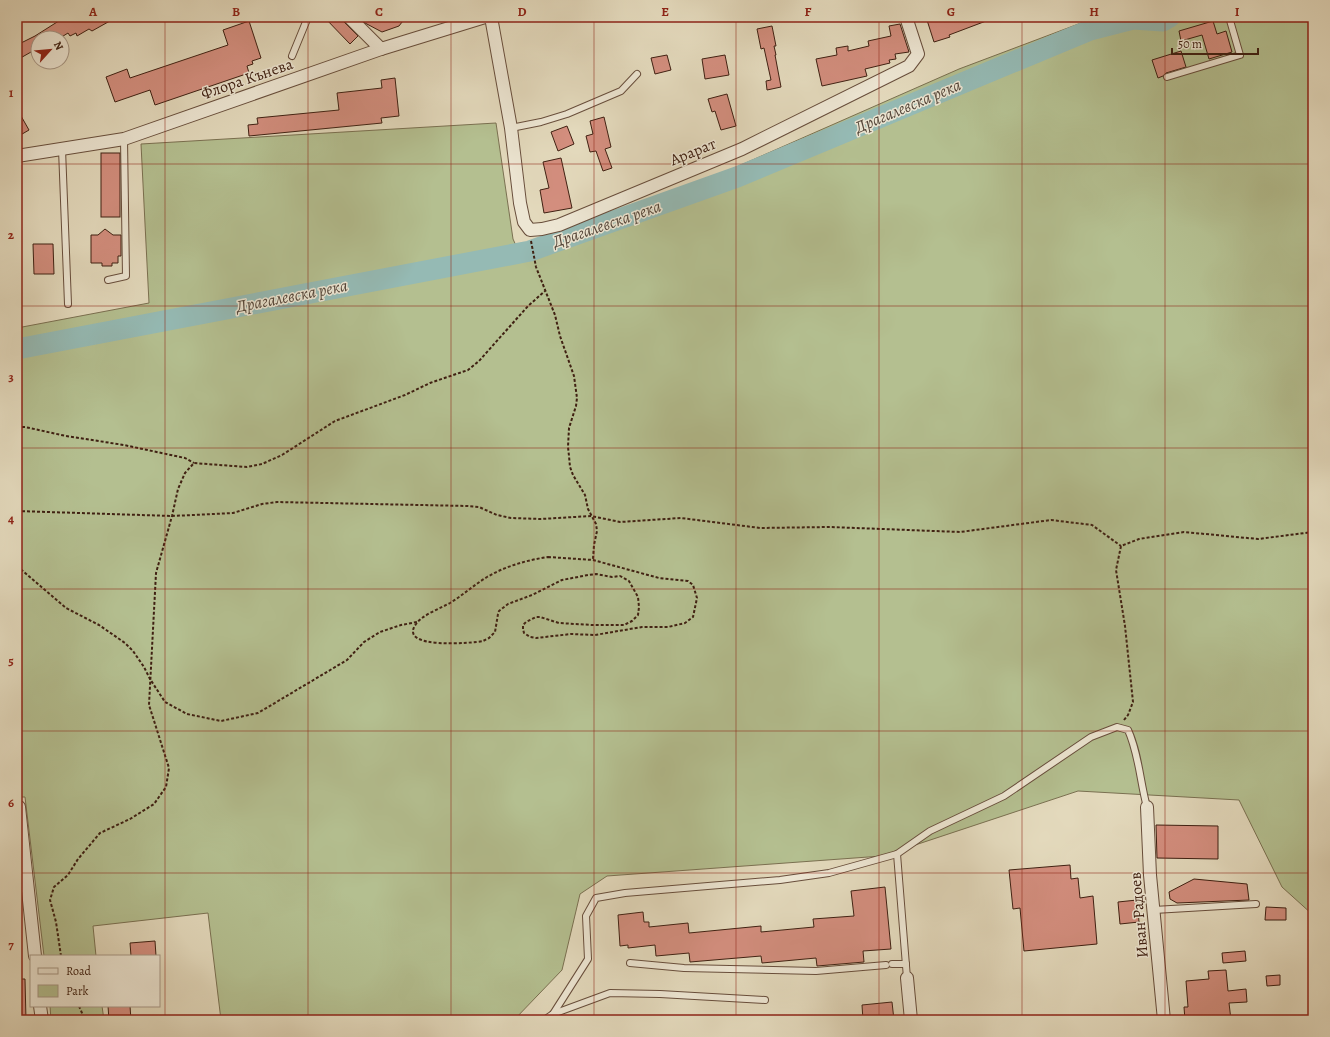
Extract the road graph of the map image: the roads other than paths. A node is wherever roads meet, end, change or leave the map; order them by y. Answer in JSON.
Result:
{"nodes":[{"id":1,"x":308,"y":17,"type":"edge"},
{"id":2,"x":349,"y":17,"type":"edge"},
{"id":3,"x":485,"y":17,"type":"edge"},
{"id":4,"x":491,"y":17,"type":"edge"},
{"id":5,"x":906,"y":17,"type":"edge"},
{"id":6,"x":1229,"y":17,"type":"edge"},
{"id":7,"x":381,"y":49,"type":"junction"},
{"id":8,"x":292,"y":56,"type":"dead end"},
{"id":9,"x":637,"y":74,"type":"dead end"},
{"id":10,"x":1168,"y":77,"type":"dead end"},
{"id":11,"x":510,"y":128,"type":"junction"},
{"id":12,"x":124,"y":138,"type":"junction"},
{"id":13,"x":62,"y":149,"type":"junction"},
{"id":14,"x":17,"y":156,"type":"edge"},
{"id":15,"x":108,"y":280,"type":"dead end"},
{"id":16,"x":68,"y":304,"type":"dead end"},
{"id":17,"x":19,"y":807,"type":"dead end"},
{"id":18,"x":1147,"y":807,"type":"joint"},
{"id":19,"x":897,"y":854,"type":"junction"},
{"id":20,"x":1256,"y":904,"type":"dead end"},
{"id":21,"x":1154,"y":910,"type":"junction"},
{"id":22,"x":35,"y":955,"type":"edge"},
{"id":23,"x":630,"y":963,"type":"dead end"},
{"id":24,"x":906,"y":964,"type":"junction"},
{"id":25,"x":907,"y":978,"type":"joint"},
{"id":26,"x":765,"y":1000,"type":"dead end"},
{"id":27,"x":40,"y":1007,"type":"edge"},
{"id":28,"x":553,"y":1014,"type":"junction"},
{"id":29,"x":42,"y":1020,"type":"edge"},
{"id":30,"x":544,"y":1020,"type":"edge"},
{"id":31,"x":911,"y":1020,"type":"edge"},
{"id":32,"x":1164,"y":1020,"type":"edge"}],
"edges":[{"from":1,"to":8,"type":"lane"},
{"from":2,"to":7,"type":"street"},
{"from":3,"to":7,"type":"street","name":"Флора Кънева"},
{"from":4,"to":11,"type":"street"},
{"from":5,"to":11,"type":"street","name":"Арарат"},
{"from":6,"to":10,"type":"lane"},
{"from":7,"to":12,"type":"street","name":"Флора Кънева"},
{"from":9,"to":11,"type":"lane"},
{"from":12,"to":13,"type":"street","name":"Флора Кънева"},
{"from":12,"to":15,"type":"lane"},
{"from":13,"to":14,"type":"street","name":"Флора Кънева"},
{"from":13,"to":16,"type":"lane"},
{"from":17,"to":22,"type":"street"},
{"from":18,"to":19,"type":"lane"},
{"from":18,"to":21,"type":"street","name":"Иван Радоев"},
{"from":19,"to":24,"type":"lane"},
{"from":19,"to":28,"type":"lane"},
{"from":20,"to":21,"type":"lane"},
{"from":21,"to":32,"type":"street","name":"Иван Радоев"},
{"from":23,"to":24,"type":"lane"},
{"from":24,"to":25,"type":"lane"},
{"from":25,"to":31,"type":"street"},
{"from":26,"to":28,"type":"lane"},
{"from":27,"to":29,"type":"street"},
{"from":28,"to":30,"type":"lane"}]}
